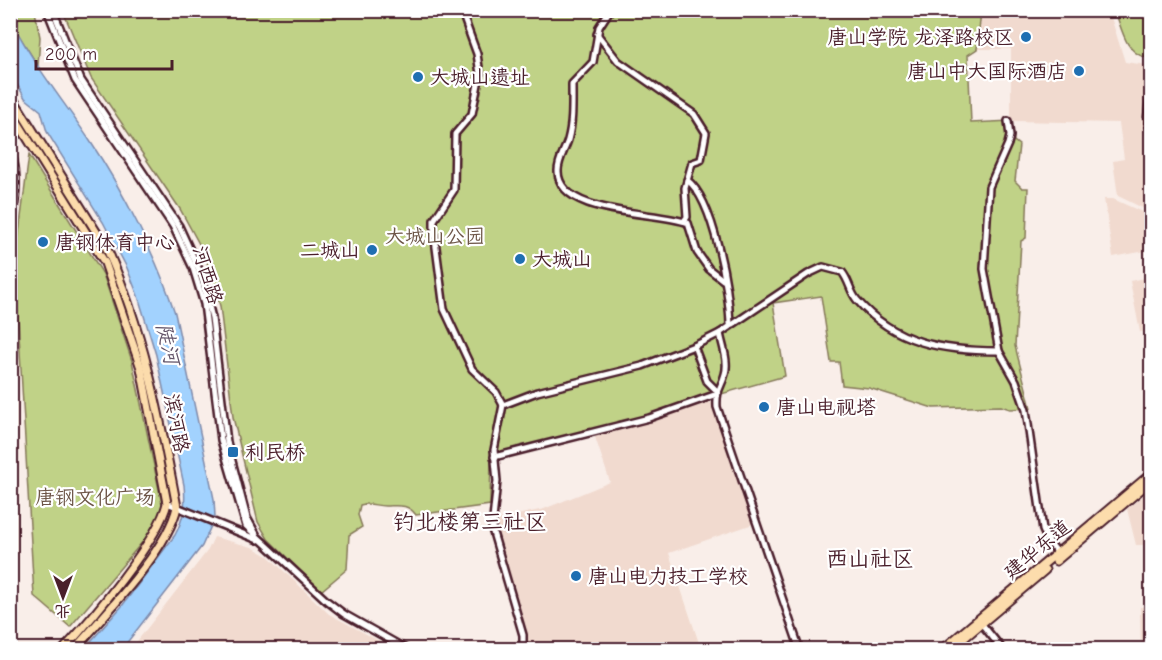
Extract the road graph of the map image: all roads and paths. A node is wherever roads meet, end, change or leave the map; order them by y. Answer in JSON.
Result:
{"nodes":[{"id":1,"x":47,"y":10,"type":"edge"},
{"id":2,"x":53,"y":10,"type":"edge"},
{"id":3,"x":461,"y":10,"type":"edge"},
{"id":4,"x":610,"y":10,"type":"edge"},
{"id":5,"x":597,"y":33,"type":"junction"},
{"id":6,"x":1152,"y":81,"type":"edge"},
{"id":7,"x":10,"y":94,"type":"edge"},
{"id":8,"x":10,"y":110,"type":"edge"},
{"id":9,"x":1008,"y":121,"type":"dead end"},
{"id":10,"x":1152,"y":138,"type":"edge"},
{"id":11,"x":687,"y":180,"type":"junction"},
{"id":12,"x":684,"y":221,"type":"junction"},
{"id":13,"x":723,"y":280,"type":"junction"},
{"id":14,"x":730,"y":324,"type":"junction"},
{"id":15,"x":720,"y":333,"type":"junction"},
{"id":16,"x":694,"y":346,"type":"junction"},
{"id":17,"x":999,"y":351,"type":"junction"},
{"id":18,"x":716,"y":392,"type":"junction"},
{"id":19,"x":502,"y":405,"type":"junction"},
{"id":20,"x":494,"y":457,"type":"junction"},
{"id":21,"x":1152,"y":473,"type":"edge"},
{"id":22,"x":1152,"y":480,"type":"edge"},
{"id":23,"x":167,"y":504,"type":"junction"},
{"id":24,"x":179,"y":508,"type":"junction"},
{"id":25,"x":259,"y":540,"type":"junction"},
{"id":26,"x":1060,"y":555,"type":"junction"},
{"id":27,"x":981,"y":623,"type":"junction"},
{"id":28,"x":63,"y":650,"type":"edge"},
{"id":29,"x":74,"y":650,"type":"edge"},
{"id":30,"x":408,"y":650,"type":"edge"},
{"id":31,"x":523,"y":650,"type":"edge"},
{"id":32,"x":800,"y":650,"type":"edge"},
{"id":33,"x":942,"y":650,"type":"edge"},
{"id":34,"x":950,"y":650,"type":"edge"},
{"id":35,"x":1003,"y":650,"type":"edge"}],
"edges":[{"from":1,"to":25,"type":"street","name":"河西路"},
{"from":2,"to":25,"type":"street","name":"河西路"},
{"from":3,"to":19,"type":"street"},
{"from":4,"to":5,"type":"street"},
{"from":5,"to":11,"type":"street"},
{"from":5,"to":12,"type":"street"},
{"from":6,"to":10,"type":"main road"},
{"from":7,"to":24,"type":"main road","name":"滨河路"},
{"from":8,"to":23,"type":"main road","name":"滨河路"},
{"from":9,"to":17,"type":"street"},
{"from":11,"to":12,"type":"street"},
{"from":11,"to":13,"type":"street"},
{"from":12,"to":13,"type":"street"},
{"from":13,"to":14,"type":"street"},
{"from":14,"to":15,"type":"street"},
{"from":14,"to":17,"type":"street"},
{"from":15,"to":16,"type":"street"},
{"from":15,"to":18,"type":"street"},
{"from":16,"to":18,"type":"street"},
{"from":16,"to":19,"type":"street"},
{"from":17,"to":26,"type":"street"},
{"from":18,"to":20,"type":"street"},
{"from":18,"to":32,"type":"street"},
{"from":19,"to":20,"type":"street"},
{"from":20,"to":31,"type":"street"},
{"from":21,"to":26,"type":"main road","name":"建华东道"},
{"from":22,"to":26,"type":"main road","name":"建华东道"},
{"from":23,"to":24,"type":"street"},
{"from":23,"to":28,"type":"main road"},
{"from":24,"to":25,"type":"street"},
{"from":24,"to":29,"type":"main road"},
{"from":25,"to":30,"type":"street","name":"河西路"},
{"from":26,"to":27,"type":"main road","name":"建华东道"},
{"from":26,"to":33,"type":"main road","name":"建华东道"},
{"from":27,"to":34,"type":"main road","name":"建华东道"},
{"from":27,"to":35,"type":"street"}]}
